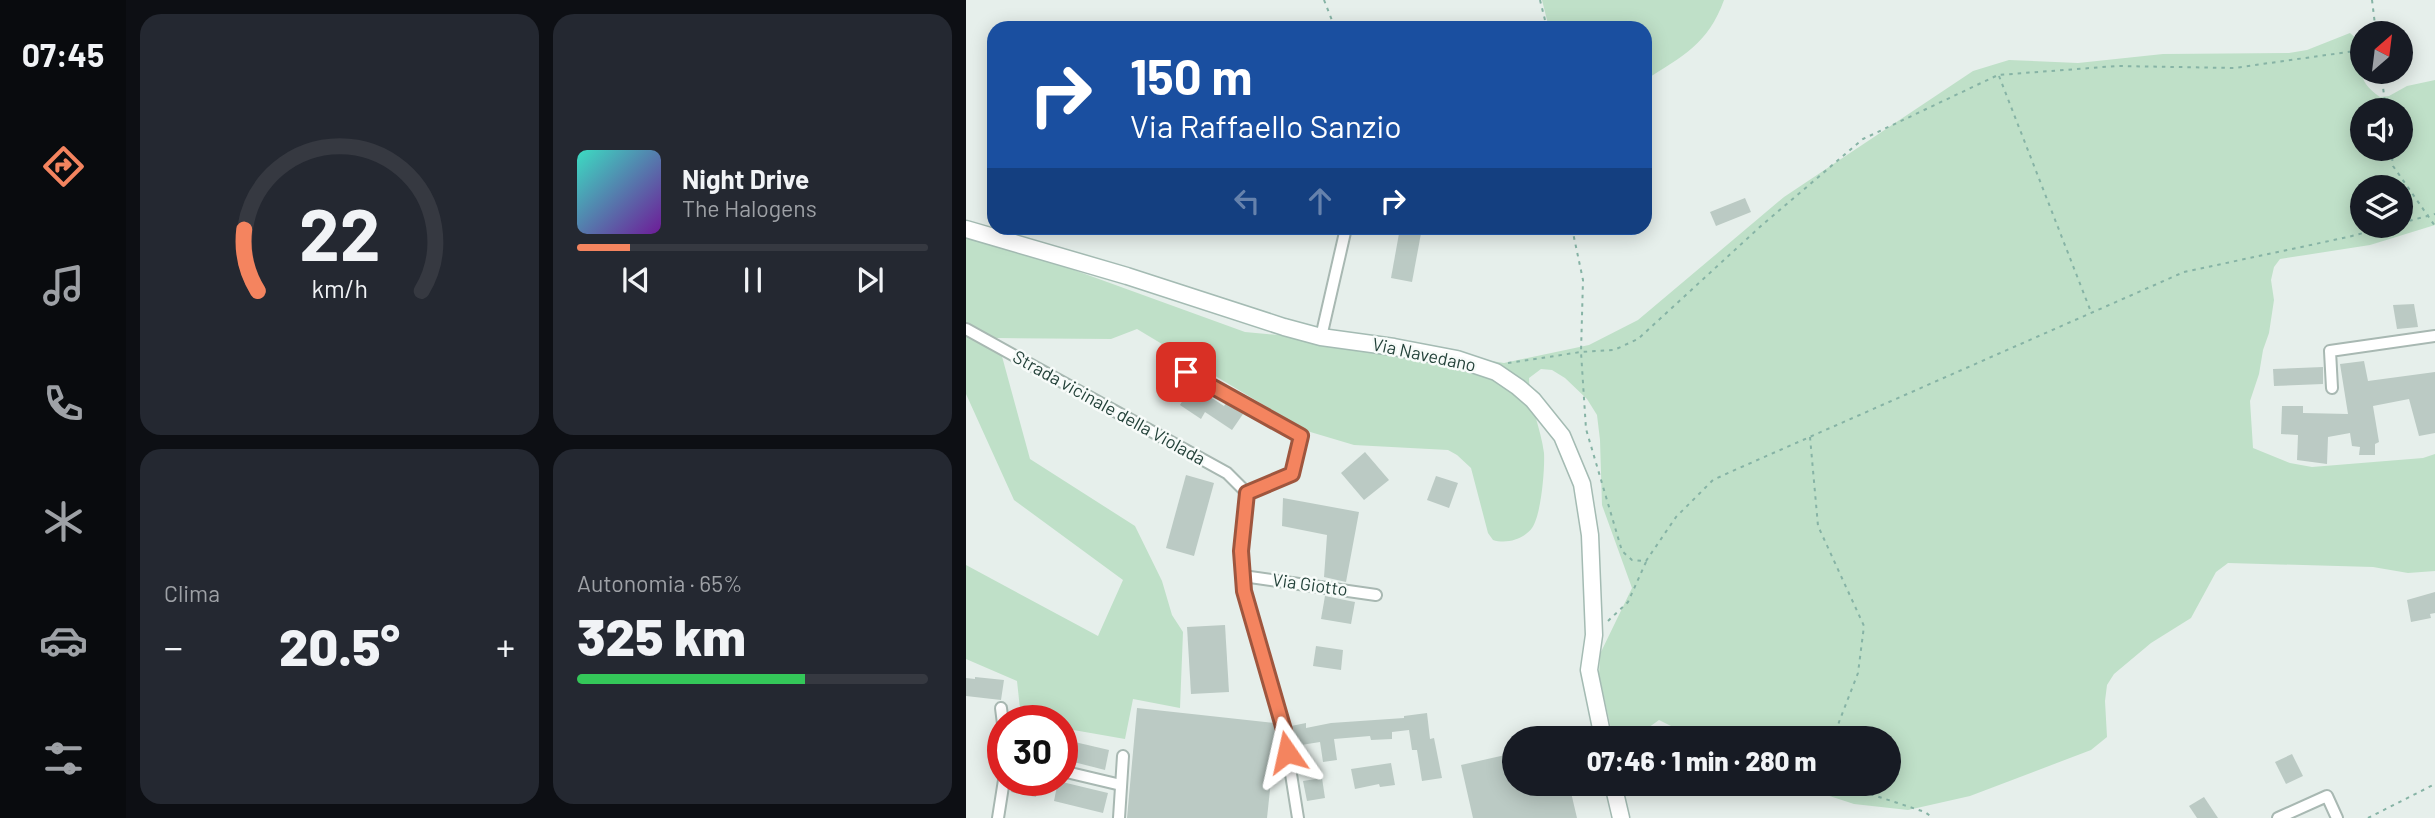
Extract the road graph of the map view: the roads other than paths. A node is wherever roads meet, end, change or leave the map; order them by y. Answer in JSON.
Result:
{"nodes":[{"id":1,"x":966,"y":229,"type":"edge"},
{"id":2,"x":987,"y":233,"type":"edge"},
{"id":3,"x":994,"y":235,"type":"edge"},
{"id":4,"x":1344,"y":235,"type":"edge"},
{"id":5,"x":966,"y":330,"type":"edge"},
{"id":6,"x":2435,"y":336,"type":"edge"},
{"id":7,"x":1321,"y":337,"type":"junction"},
{"id":8,"x":1186,"y":372,"type":"dead end"},
{"id":9,"x":2332,"y":388,"type":"dead end"},
{"id":10,"x":1247,"y":493,"type":"junction"},
{"id":11,"x":1243,"y":576,"type":"junction"},
{"id":12,"x":1376,"y":595,"type":"dead end"},
{"id":13,"x":1601,"y":726,"type":"edge"},
{"id":14,"x":1123,"y":756,"type":"dead end"},
{"id":15,"x":1078,"y":775,"type":"edge"},
{"id":16,"x":1121,"y":785,"type":"junction"},
{"id":17,"x":1001,"y":796,"type":"edge"},
{"id":18,"x":1616,"y":796,"type":"edge"},
{"id":19,"x":998,"y":818,"type":"edge"},
{"id":20,"x":1119,"y":818,"type":"edge"},
{"id":21,"x":1298,"y":818,"type":"edge"},
{"id":22,"x":1621,"y":818,"type":"edge"},
{"id":23,"x":2278,"y":818,"type":"edge"},
{"id":24,"x":2337,"y":818,"type":"edge"}],
"edges":[{"from":1,"to":2,"type":"street","name":"Via Navedano"},
{"from":3,"to":7,"type":"street","name":"Via Navedano"},
{"from":4,"to":7,"type":"street"},
{"from":5,"to":10,"type":"street","name":"Strada vicinale della Violada"},
{"from":6,"to":9,"type":"street"},
{"from":7,"to":13,"type":"street","name":"Via Navedano"},
{"from":8,"to":10,"type":"street"},
{"from":10,"to":11,"type":"street"},
{"from":11,"to":12,"type":"street","name":"Via Giotto"},
{"from":11,"to":21,"type":"street"},
{"from":14,"to":16,"type":"street"},
{"from":15,"to":16,"type":"street"},
{"from":16,"to":20,"type":"street"},
{"from":17,"to":19,"type":"street"},
{"from":18,"to":22,"type":"street"},
{"from":23,"to":24,"type":"street"}]}
